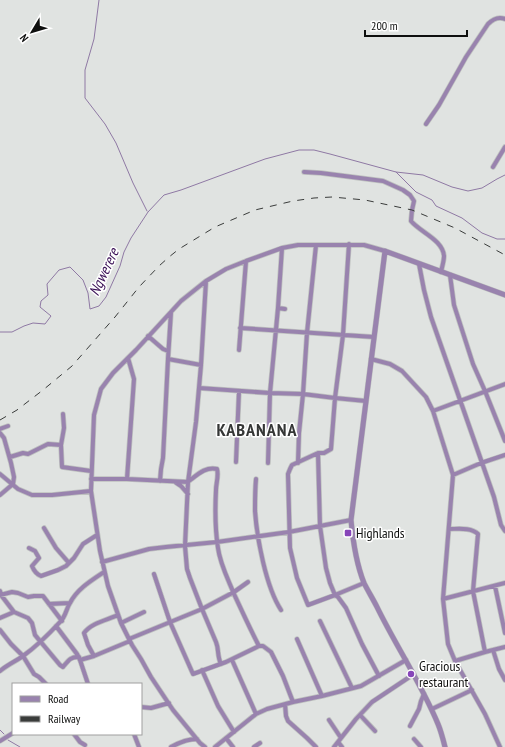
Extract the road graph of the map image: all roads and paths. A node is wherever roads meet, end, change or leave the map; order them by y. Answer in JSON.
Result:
{"nodes":[{"id":1,"x":505,"y":19,"type":"edge"},
{"id":2,"x":426,"y":124,"type":"dead end"},
{"id":3,"x":505,"y":147,"type":"edge"},
{"id":4,"x":493,"y":167,"type":"dead end"},
{"id":5,"x":304,"y":172,"type":"dead end"},
{"id":6,"x":349,"y":244,"type":"junction"},
{"id":7,"x":316,"y":245,"type":"junction"},
{"id":8,"x":282,"y":248,"type":"junction"},
{"id":9,"x":385,"y":251,"type":"junction"},
{"id":10,"x":246,"y":260,"type":"junction"},
{"id":11,"x":419,"y":264,"type":"junction"},
{"id":12,"x":441,"y":272,"type":"junction"},
{"id":13,"x":450,"y":275,"type":"junction"},
{"id":14,"x":206,"y":281,"type":"junction"},
{"id":15,"x":505,"y":295,"type":"edge"},
{"id":16,"x":278,"y":308,"type":"junction"},
{"id":17,"x":285,"y":309,"type":"dead end"},
{"id":18,"x":171,"y":312,"type":"junction"},
{"id":19,"x":240,"y":328,"type":"junction"},
{"id":20,"x":275,"y":331,"type":"junction"},
{"id":21,"x":307,"y":333,"type":"junction"},
{"id":22,"x":343,"y":335,"type":"junction"},
{"id":23,"x":148,"y":336,"type":"junction"},
{"id":24,"x":374,"y":337,"type":"junction"},
{"id":25,"x":239,"y":350,"type":"dead end"},
{"id":26,"x":168,"y":351,"type":"junction"},
{"id":27,"x":128,"y":358,"type":"junction"},
{"id":28,"x":168,"y":359,"type":"junction"},
{"id":29,"x":371,"y":359,"type":"junction"},
{"id":30,"x":201,"y":365,"type":"junction"},
{"id":31,"x":505,"y":384,"type":"edge"},
{"id":32,"x":199,"y":388,"type":"junction"},
{"id":33,"x":239,"y":391,"type":"junction"},
{"id":34,"x":485,"y":391,"type":"junction"},
{"id":35,"x":270,"y":393,"type":"junction"},
{"id":36,"x":303,"y":394,"type":"junction"},
{"id":37,"x":335,"y":398,"type":"junction"},
{"id":38,"x":460,"y":400,"type":"junction"},
{"id":39,"x":366,"y":401,"type":"junction"},
{"id":40,"x":433,"y":411,"type":"junction"},
{"id":41,"x":63,"y":414,"type":"dead end"},
{"id":42,"x":8,"y":426,"type":"dead end"},
{"id":43,"x":0,"y":429,"type":"edge"},
{"id":44,"x":0,"y":433,"type":"edge"},
{"id":45,"x":505,"y":441,"type":"edge"},
{"id":46,"x":62,"y":445,"type":"junction"},
{"id":47,"x":318,"y":454,"type":"junction"},
{"id":48,"x":505,"y":455,"type":"edge"},
{"id":49,"x":10,"y":457,"type":"junction"},
{"id":50,"x":236,"y":462,"type":"dead end"},
{"id":51,"x":268,"y":463,"type":"dead end"},
{"id":52,"x":298,"y":463,"type":"junction"},
{"id":53,"x":481,"y":463,"type":"junction"},
{"id":54,"x":91,"y":471,"type":"junction"},
{"id":55,"x":0,"y":474,"type":"edge"},
{"id":56,"x":453,"y":475,"type":"junction"},
{"id":57,"x":91,"y":479,"type":"junction"},
{"id":58,"x":127,"y":479,"type":"junction"},
{"id":59,"x":256,"y":479,"type":"dead end"},
{"id":60,"x":160,"y":481,"type":"junction"},
{"id":61,"x":188,"y":481,"type":"junction"},
{"id":62,"x":175,"y":482,"type":"junction"},
{"id":63,"x":13,"y":484,"type":"junction"},
{"id":64,"x":91,"y":490,"type":"junction"},
{"id":65,"x":188,"y":494,"type":"junction"},
{"id":66,"x":0,"y":495,"type":"edge"},
{"id":67,"x":351,"y":520,"type":"junction"},
{"id":68,"x":320,"y":526,"type":"junction"},
{"id":69,"x":44,"y":528,"type":"dead end"},
{"id":70,"x":449,"y":529,"type":"junction"},
{"id":71,"x":289,"y":532,"type":"junction"},
{"id":72,"x":505,"y":532,"type":"edge"},
{"id":73,"x":97,"y":535,"type":"junction"},
{"id":74,"x":258,"y":536,"type":"junction"},
{"id":75,"x":218,"y":542,"type":"junction"},
{"id":76,"x":185,"y":546,"type":"junction"},
{"id":77,"x":29,"y":548,"type":"dead end"},
{"id":78,"x":102,"y":562,"type":"junction"},
{"id":79,"x":69,"y":563,"type":"junction"},
{"id":80,"x":104,"y":572,"type":"junction"},
{"id":81,"x":154,"y":574,"type":"dead end"},
{"id":82,"x":248,"y":582,"type":"dead end"},
{"id":83,"x":364,"y":583,"type":"junction"},
{"id":84,"x":505,"y":583,"type":"edge"},
{"id":85,"x":494,"y":586,"type":"junction"},
{"id":86,"x":473,"y":591,"type":"junction"},
{"id":87,"x":234,"y":592,"type":"junction"},
{"id":88,"x":0,"y":594,"type":"edge"},
{"id":89,"x":335,"y":595,"type":"junction"},
{"id":90,"x":443,"y":599,"type":"junction"},
{"id":91,"x":69,"y":603,"type":"junction"},
{"id":92,"x":49,"y":604,"type":"junction"},
{"id":93,"x":202,"y":609,"type":"junction"},
{"id":94,"x":281,"y":610,"type":"dead end"},
{"id":95,"x":14,"y":612,"type":"junction"},
{"id":96,"x":144,"y":612,"type":"dead end"},
{"id":97,"x":118,"y":615,"type":"junction"},
{"id":98,"x":0,"y":618,"type":"edge"},
{"id":99,"x":62,"y":621,"type":"junction"},
{"id":100,"x":320,"y":621,"type":"dead end"},
{"id":101,"x":170,"y":622,"type":"junction"},
{"id":102,"x":121,"y":623,"type":"junction"},
{"id":103,"x":56,"y":626,"type":"junction"},
{"id":104,"x":0,"y":630,"type":"edge"},
{"id":105,"x":505,"y":633,"type":"edge"},
{"id":106,"x":297,"y":639,"type":"dead end"},
{"id":107,"x":130,"y":640,"type":"junction"},
{"id":108,"x":40,"y":641,"type":"junction"},
{"id":109,"x":259,"y":646,"type":"junction"},
{"id":110,"x":505,"y":648,"type":"edge"},
{"id":111,"x":493,"y":650,"type":"junction"},
{"id":112,"x":485,"y":652,"type":"junction"},
{"id":113,"x":23,"y":656,"type":"junction"},
{"id":114,"x":94,"y":656,"type":"junction"},
{"id":115,"x":80,"y":659,"type":"junction"},
{"id":116,"x":232,"y":660,"type":"junction"},
{"id":117,"x":406,"y":660,"type":"junction"},
{"id":118,"x":455,"y":661,"type":"junction"},
{"id":119,"x":0,"y":663,"type":"edge"},
{"id":120,"x":221,"y":664,"type":"junction"},
{"id":121,"x":4,"y":667,"type":"junction"},
{"id":122,"x":202,"y":670,"type":"junction"},
{"id":123,"x":0,"y":671,"type":"edge"},
{"id":124,"x":414,"y":674,"type":"junction"},
{"id":125,"x":379,"y":676,"type":"junction"},
{"id":126,"x":505,"y":680,"type":"edge"},
{"id":127,"x":45,"y":683,"type":"edge"},
{"id":128,"x":88,"y":683,"type":"edge"},
{"id":129,"x":352,"y":688,"type":"junction"},
{"id":130,"x":472,"y":690,"type":"junction"},
{"id":131,"x":424,"y":694,"type":"junction"},
{"id":132,"x":322,"y":696,"type":"junction"},
{"id":133,"x":293,"y":702,"type":"junction"},
{"id":134,"x":169,"y":703,"type":"junction"},
{"id":135,"x":285,"y":704,"type":"junction"},
{"id":136,"x":142,"y":707,"type":"edge"},
{"id":137,"x":432,"y":709,"type":"junction"},
{"id":138,"x":256,"y":714,"type":"junction"},
{"id":139,"x":360,"y":715,"type":"junction"},
{"id":140,"x":329,"y":720,"type":"dead end"},
{"id":141,"x":410,"y":726,"type":"dead end"},
{"id":142,"x":375,"y":731,"type":"dead end"},
{"id":143,"x":234,"y":732,"type":"junction"},
{"id":144,"x":12,"y":734,"type":"edge"},
{"id":145,"x":75,"y":735,"type":"edge"},
{"id":146,"x":134,"y":735,"type":"edge"},
{"id":147,"x":226,"y":738,"type":"junction"},
{"id":148,"x":341,"y":738,"type":"junction"},
{"id":149,"x":197,"y":739,"type":"junction"},
{"id":150,"x":414,"y":739,"type":"dead end"},
{"id":151,"x":0,"y":742,"type":"edge"},
{"id":152,"x":338,"y":742,"type":"junction"},
{"id":153,"x":260,"y":743,"type":"dead end"},
{"id":154,"x":85,"y":745,"type":"dead end"},
{"id":155,"x":139,"y":747,"type":"edge"},
{"id":156,"x":171,"y":747,"type":"edge"},
{"id":157,"x":204,"y":747,"type":"edge"},
{"id":158,"x":215,"y":747,"type":"edge"},
{"id":159,"x":233,"y":747,"type":"edge"},
{"id":160,"x":254,"y":747,"type":"edge"},
{"id":161,"x":316,"y":747,"type":"edge"},
{"id":162,"x":334,"y":747,"type":"edge"},
{"id":163,"x":342,"y":747,"type":"edge"},
{"id":164,"x":421,"y":747,"type":"edge"},
{"id":165,"x":444,"y":747,"type":"edge"},
{"id":166,"x":500,"y":747,"type":"edge"}],
"edges":[{"from":1,"to":2,"type":"street"},
{"from":3,"to":4,"type":"street"},
{"from":5,"to":12,"type":"street"},
{"from":6,"to":7,"type":"street"},
{"from":6,"to":9,"type":"street"},
{"from":6,"to":22,"type":"street"},
{"from":7,"to":8,"type":"street"},
{"from":7,"to":21,"type":"street"},
{"from":8,"to":10,"type":"street"},
{"from":8,"to":16,"type":"street"},
{"from":9,"to":11,"type":"street"},
{"from":9,"to":24,"type":"street"},
{"from":10,"to":14,"type":"street"},
{"from":10,"to":19,"type":"street"},
{"from":11,"to":12,"type":"street"},
{"from":11,"to":38,"type":"street"},
{"from":12,"to":13,"type":"street"},
{"from":13,"to":15,"type":"street"},
{"from":13,"to":34,"type":"street"},
{"from":14,"to":18,"type":"street"},
{"from":14,"to":30,"type":"street"},
{"from":16,"to":17,"type":"street"},
{"from":16,"to":20,"type":"street"},
{"from":18,"to":23,"type":"street"},
{"from":18,"to":26,"type":"street"},
{"from":19,"to":20,"type":"street"},
{"from":19,"to":25,"type":"street"},
{"from":20,"to":21,"type":"street"},
{"from":20,"to":35,"type":"street"},
{"from":21,"to":22,"type":"street"},
{"from":21,"to":36,"type":"street"},
{"from":22,"to":24,"type":"street"},
{"from":22,"to":37,"type":"street"},
{"from":23,"to":26,"type":"street"},
{"from":23,"to":27,"type":"street"},
{"from":24,"to":29,"type":"street"},
{"from":26,"to":28,"type":"street"},
{"from":27,"to":54,"type":"street"},
{"from":27,"to":58,"type":"street"},
{"from":28,"to":30,"type":"street"},
{"from":28,"to":60,"type":"street"},
{"from":29,"to":39,"type":"street"},
{"from":29,"to":40,"type":"street"},
{"from":30,"to":32,"type":"street"},
{"from":31,"to":34,"type":"street"},
{"from":32,"to":33,"type":"street"},
{"from":32,"to":61,"type":"street"},
{"from":33,"to":35,"type":"street"},
{"from":33,"to":50,"type":"street"},
{"from":34,"to":38,"type":"street"},
{"from":34,"to":45,"type":"street"},
{"from":35,"to":36,"type":"street"},
{"from":35,"to":51,"type":"street"},
{"from":36,"to":37,"type":"street"},
{"from":36,"to":52,"type":"street"},
{"from":37,"to":39,"type":"street"},
{"from":37,"to":47,"type":"street"},
{"from":38,"to":40,"type":"street"},
{"from":38,"to":53,"type":"street"},
{"from":39,"to":67,"type":"street"},
{"from":40,"to":56,"type":"street"},
{"from":41,"to":46,"type":"street"},
{"from":42,"to":43,"type":"street"},
{"from":44,"to":49,"type":"street"},
{"from":46,"to":49,"type":"street"},
{"from":46,"to":54,"type":"street"},
{"from":47,"to":52,"type":"street"},
{"from":47,"to":68,"type":"street"},
{"from":48,"to":53,"type":"street"},
{"from":49,"to":63,"type":"street"},
{"from":52,"to":71,"type":"street"},
{"from":53,"to":56,"type":"street"},
{"from":53,"to":72,"type":"street"},
{"from":54,"to":57,"type":"street"},
{"from":55,"to":63,"type":"street"},
{"from":56,"to":70,"type":"street"},
{"from":57,"to":58,"type":"street"},
{"from":57,"to":64,"type":"street"},
{"from":58,"to":60,"type":"street"},
{"from":59,"to":74,"type":"street"},
{"from":60,"to":62,"type":"street"},
{"from":61,"to":62,"type":"street"},
{"from":61,"to":65,"type":"street"},
{"from":61,"to":75,"type":"street"},
{"from":62,"to":65,"type":"street"},
{"from":63,"to":64,"type":"street"},
{"from":63,"to":66,"type":"street"},
{"from":64,"to":73,"type":"street"},
{"from":65,"to":76,"type":"street"},
{"from":67,"to":68,"type":"street"},
{"from":67,"to":83,"type":"street"},
{"from":68,"to":71,"type":"street"},
{"from":68,"to":89,"type":"street"},
{"from":69,"to":79,"type":"street"},
{"from":70,"to":86,"type":"street"},
{"from":70,"to":90,"type":"street"},
{"from":71,"to":74,"type":"street"},
{"from":71,"to":89,"type":"street"},
{"from":73,"to":78,"type":"street"},
{"from":73,"to":79,"type":"street"},
{"from":74,"to":75,"type":"street"},
{"from":74,"to":94,"type":"street"},
{"from":75,"to":76,"type":"street"},
{"from":75,"to":87,"type":"street"},
{"from":76,"to":78,"type":"street"},
{"from":76,"to":93,"type":"street"},
{"from":77,"to":79,"type":"street"},
{"from":78,"to":80,"type":"street"},
{"from":80,"to":91,"type":"street"},
{"from":80,"to":97,"type":"street"},
{"from":81,"to":101,"type":"street"},
{"from":82,"to":87,"type":"street"},
{"from":83,"to":89,"type":"street"},
{"from":83,"to":117,"type":"street"},
{"from":84,"to":85,"type":"street"},
{"from":85,"to":86,"type":"street"},
{"from":85,"to":105,"type":"street"},
{"from":86,"to":90,"type":"street"},
{"from":86,"to":112,"type":"street"},
{"from":87,"to":93,"type":"street"},
{"from":87,"to":109,"type":"street"},
{"from":88,"to":92,"type":"street"},
{"from":88,"to":95,"type":"street"},
{"from":89,"to":125,"type":"street"},
{"from":90,"to":118,"type":"street"},
{"from":91,"to":92,"type":"street"},
{"from":91,"to":99,"type":"street"},
{"from":92,"to":99,"type":"street"},
{"from":93,"to":101,"type":"street"},
{"from":93,"to":120,"type":"street"},
{"from":95,"to":98,"type":"street"},
{"from":95,"to":108,"type":"street"},
{"from":96,"to":102,"type":"street"},
{"from":97,"to":102,"type":"street"},
{"from":97,"to":114,"type":"street"},
{"from":99,"to":103,"type":"street"},
{"from":100,"to":129,"type":"street"},
{"from":101,"to":107,"type":"street"},
{"from":101,"to":122,"type":"street"},
{"from":102,"to":107,"type":"street"},
{"from":103,"to":108,"type":"street"},
{"from":103,"to":115,"type":"street"},
{"from":104,"to":113,"type":"street"},
{"from":106,"to":132,"type":"street"},
{"from":107,"to":114,"type":"street"},
{"from":107,"to":134,"type":"street"},
{"from":108,"to":113,"type":"street"},
{"from":108,"to":115,"type":"street"},
{"from":109,"to":116,"type":"street"},
{"from":109,"to":133,"type":"street"},
{"from":110,"to":111,"type":"street"},
{"from":111,"to":112,"type":"street"},
{"from":111,"to":126,"type":"street"},
{"from":112,"to":118,"type":"street"},
{"from":113,"to":121,"type":"street"},
{"from":113,"to":127,"type":"street"},
{"from":114,"to":115,"type":"street"},
{"from":115,"to":128,"type":"street"},
{"from":116,"to":120,"type":"street"},
{"from":116,"to":138,"type":"street"},
{"from":117,"to":124,"type":"street"},
{"from":117,"to":125,"type":"street"},
{"from":118,"to":130,"type":"street"},
{"from":119,"to":121,"type":"street"},
{"from":120,"to":122,"type":"street"},
{"from":121,"to":123,"type":"street"},
{"from":122,"to":143,"type":"street"},
{"from":124,"to":131,"type":"street"},
{"from":124,"to":139,"type":"street"},
{"from":125,"to":129,"type":"street"},
{"from":129,"to":132,"type":"street"},
{"from":130,"to":137,"type":"street"},
{"from":130,"to":166,"type":"street"},
{"from":131,"to":137,"type":"street"},
{"from":131,"to":141,"type":"street"},
{"from":132,"to":133,"type":"street"},
{"from":133,"to":135,"type":"street"},
{"from":134,"to":136,"type":"street"},
{"from":134,"to":149,"type":"street"},
{"from":135,"to":138,"type":"street"},
{"from":135,"to":161,"type":"street"},
{"from":137,"to":165,"type":"street"},
{"from":138,"to":143,"type":"street"},
{"from":139,"to":142,"type":"street"},
{"from":139,"to":148,"type":"street"},
{"from":140,"to":148,"type":"street"},
{"from":143,"to":147,"type":"street"},
{"from":144,"to":151,"type":"street"},
{"from":145,"to":154,"type":"street"},
{"from":146,"to":155,"type":"street"},
{"from":147,"to":158,"type":"street"},
{"from":147,"to":159,"type":"street"},
{"from":148,"to":152,"type":"street"},
{"from":149,"to":156,"type":"street"},
{"from":149,"to":157,"type":"street"},
{"from":150,"to":164,"type":"street"},
{"from":152,"to":162,"type":"street"},
{"from":152,"to":163,"type":"street"},
{"from":153,"to":160,"type":"street"}]}
